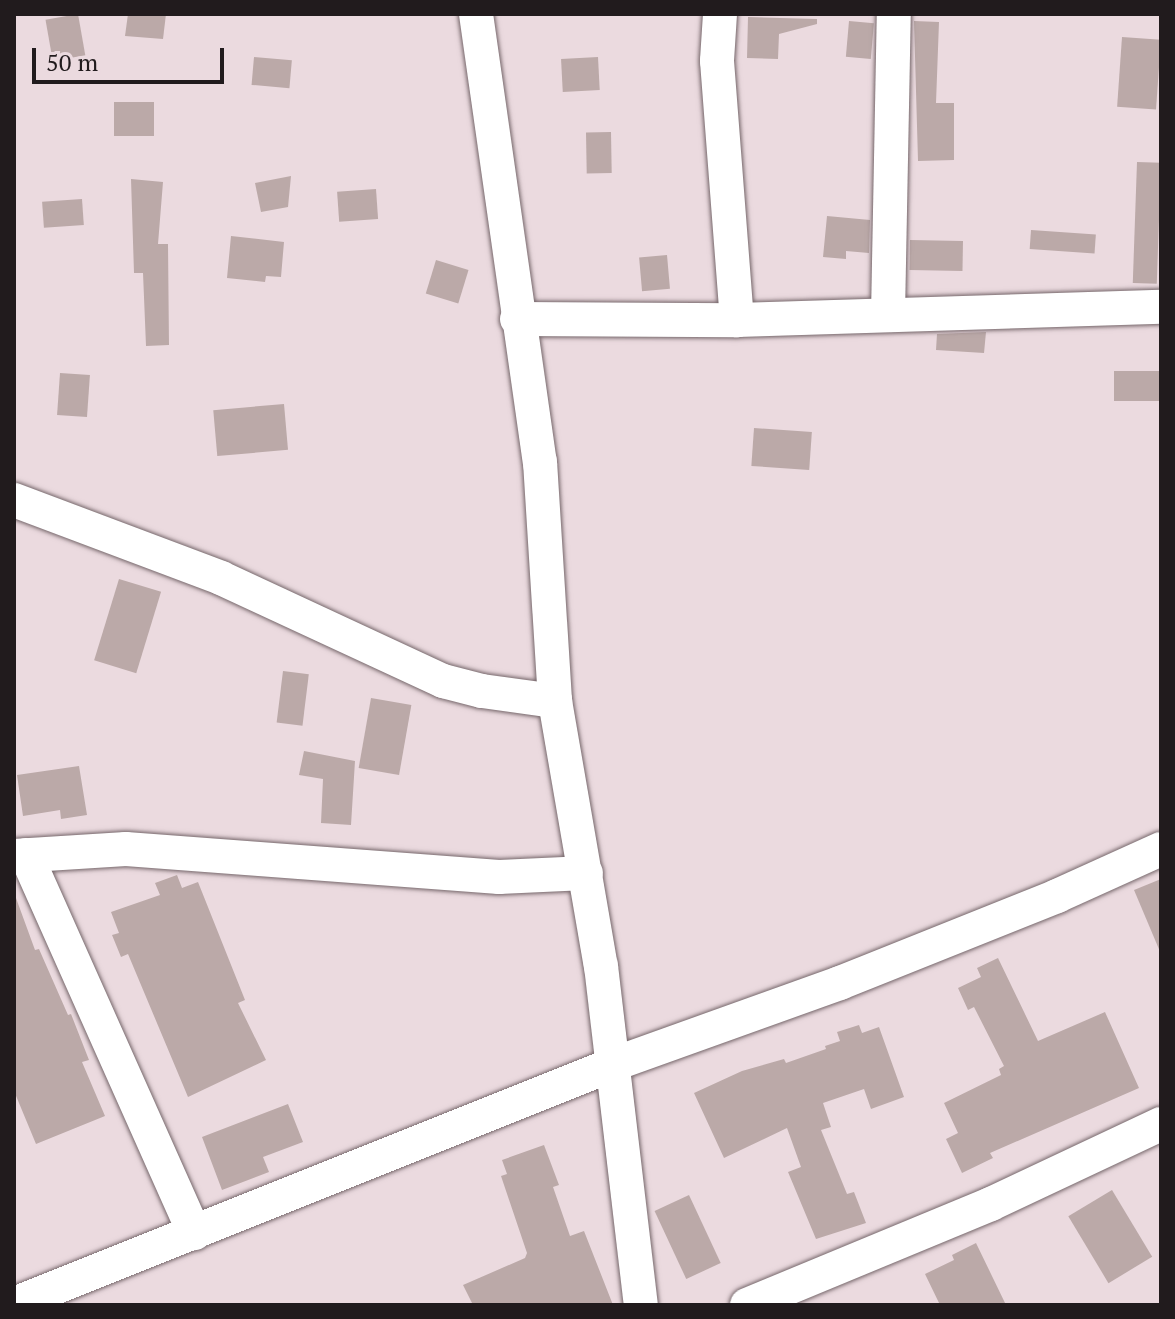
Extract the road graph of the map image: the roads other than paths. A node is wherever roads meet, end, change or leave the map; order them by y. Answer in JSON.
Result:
{"nodes":[{"id":1,"x":476,"y":14,"type":"edge"},
{"id":2,"x":720,"y":14,"type":"edge"},
{"id":3,"x":894,"y":14,"type":"edge"},
{"id":4,"x":1161,"y":307,"type":"edge"},
{"id":5,"x":888,"y":315,"type":"junction"},
{"id":6,"x":517,"y":319,"type":"junction"},
{"id":7,"x":737,"y":320,"type":"junction"},
{"id":8,"x":14,"y":500,"type":"edge"},
{"id":9,"x":555,"y":701,"type":"junction"},
{"id":10,"x":1161,"y":849,"type":"edge"},
{"id":11,"x":20,"y":856,"type":"edge"},
{"id":12,"x":586,"y":873,"type":"junction"},
{"id":13,"x":614,"y":1064,"type":"junction"},
{"id":14,"x":1161,"y":1124,"type":"edge"},
{"id":15,"x":194,"y":1233,"type":"junction"},
{"id":16,"x":14,"y":1304,"type":"edge"},
{"id":17,"x":641,"y":1305,"type":"edge"},
{"id":18,"x":747,"y":1305,"type":"edge"}],
"edges":[{"from":1,"to":6,"type":"street"},
{"from":2,"to":7,"type":"street"},
{"from":3,"to":5,"type":"street"},
{"from":4,"to":5,"type":"street"},
{"from":5,"to":7,"type":"street"},
{"from":6,"to":7,"type":"street"},
{"from":6,"to":9,"type":"street"},
{"from":8,"to":9,"type":"street"},
{"from":9,"to":12,"type":"street"},
{"from":10,"to":13,"type":"street"},
{"from":11,"to":12,"type":"street"},
{"from":11,"to":15,"type":"street"},
{"from":12,"to":13,"type":"street"},
{"from":13,"to":15,"type":"street"},
{"from":13,"to":17,"type":"street"},
{"from":14,"to":18,"type":"street"},
{"from":15,"to":16,"type":"street"}]}
